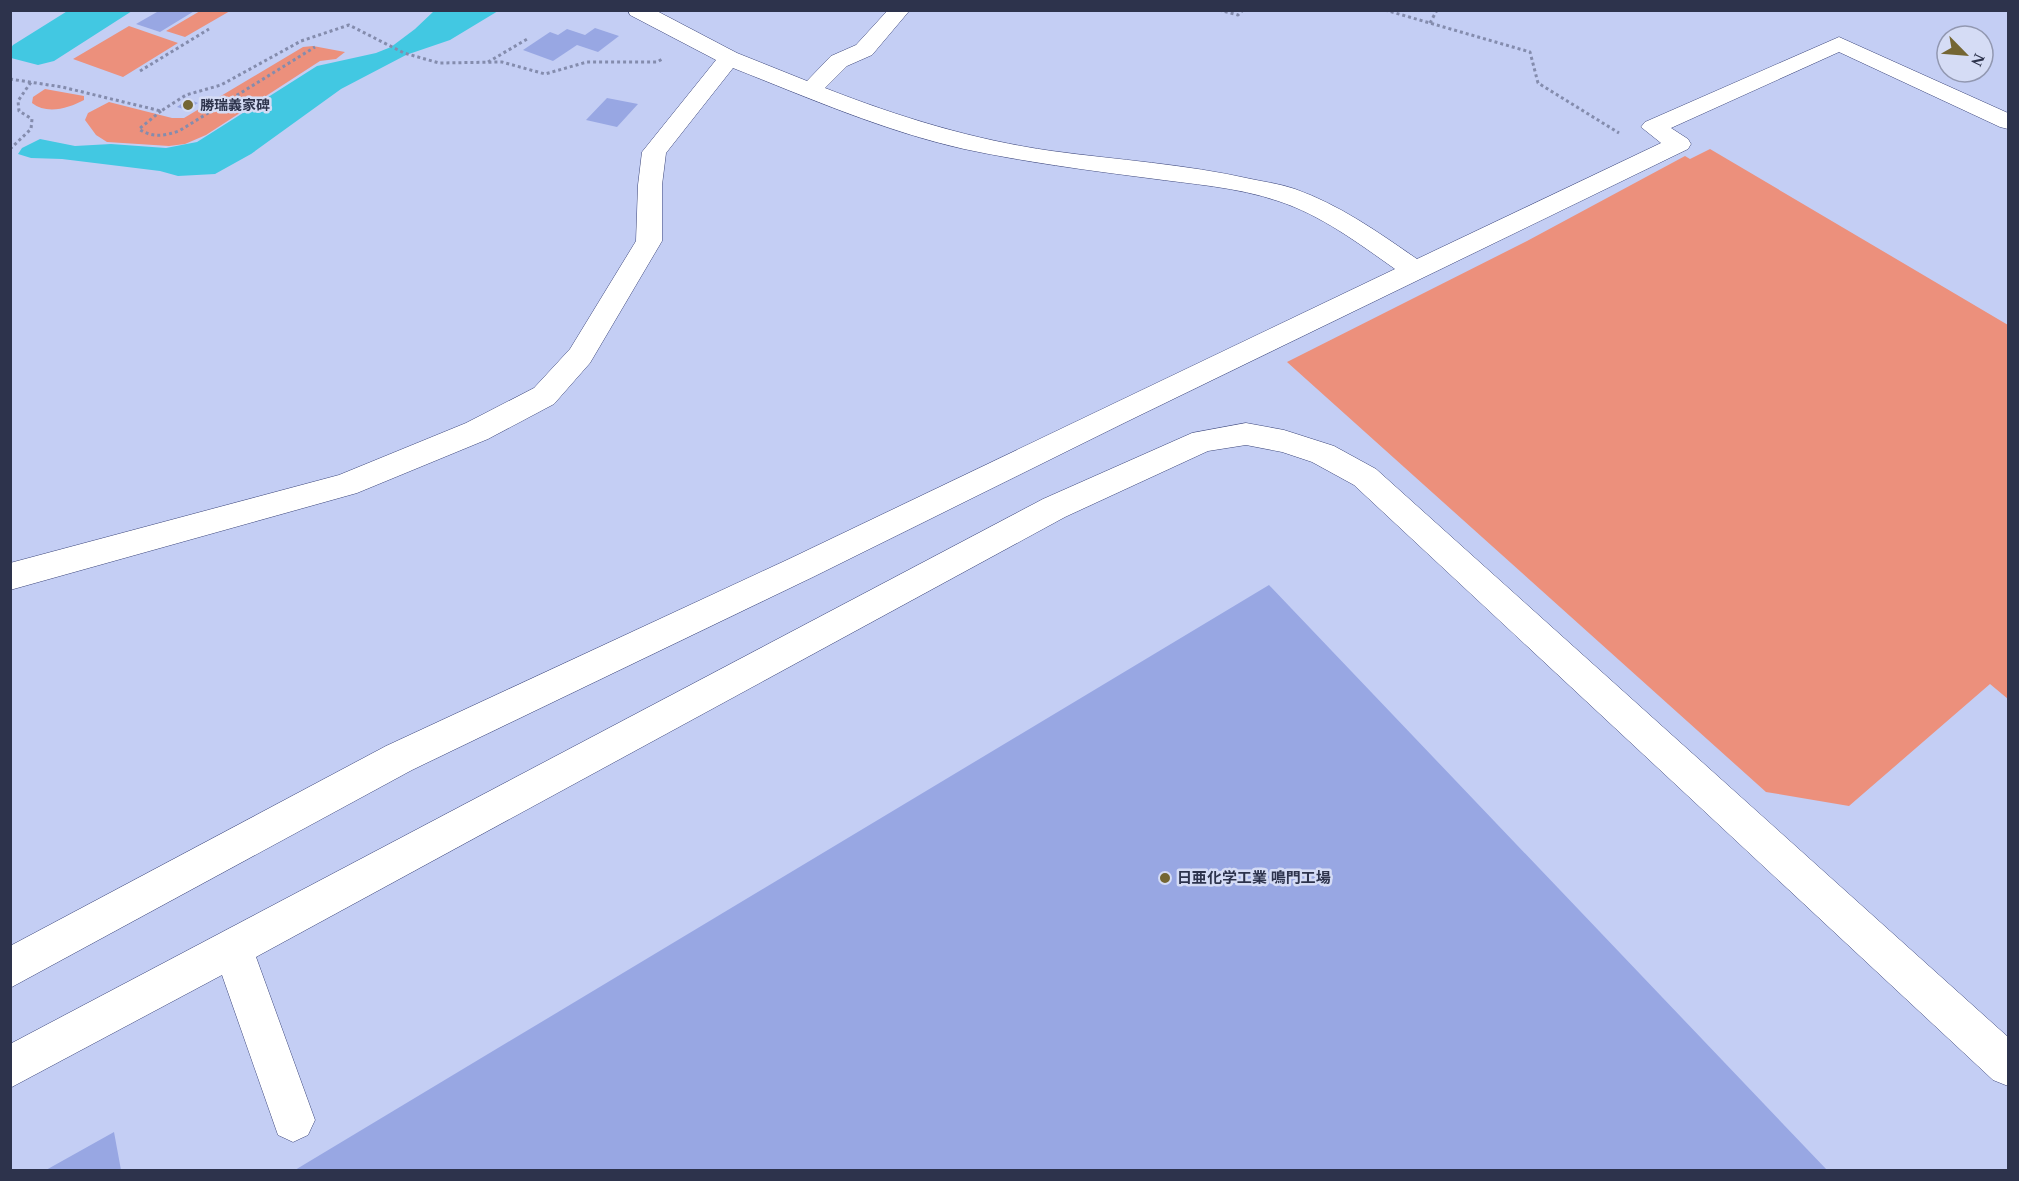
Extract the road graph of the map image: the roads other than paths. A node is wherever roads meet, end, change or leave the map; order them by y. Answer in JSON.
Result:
{"nodes":[{"id":1,"x":638,"y":10,"type":"edge"},
{"id":2,"x":900,"y":10,"type":"edge"},
{"id":3,"x":729,"y":58,"type":"junction"},
{"id":4,"x":810,"y":90,"type":"junction"},
{"id":5,"x":2008,"y":122,"type":"edge"},
{"id":6,"x":1414,"y":270,"type":"junction"},
{"id":7,"x":10,"y":577,"type":"edge"},
{"id":8,"x":232,"y":947,"type":"junction"},
{"id":9,"x":10,"y":968,"type":"edge"},
{"id":10,"x":2008,"y":1065,"type":"edge"},
{"id":11,"x":10,"y":1067,"type":"edge"},
{"id":12,"x":293,"y":1120,"type":"dead end"}],
"edges":[{"from":1,"to":3,"type":"street"},
{"from":2,"to":4,"type":"street"},
{"from":3,"to":4,"type":"street"},
{"from":3,"to":7,"type":"street"},
{"from":4,"to":6,"type":"street"},
{"from":5,"to":6,"type":"street"},
{"from":6,"to":9,"type":"street"},
{"from":8,"to":10,"type":"street"},
{"from":8,"to":11,"type":"street"},
{"from":8,"to":12,"type":"street"}]}
